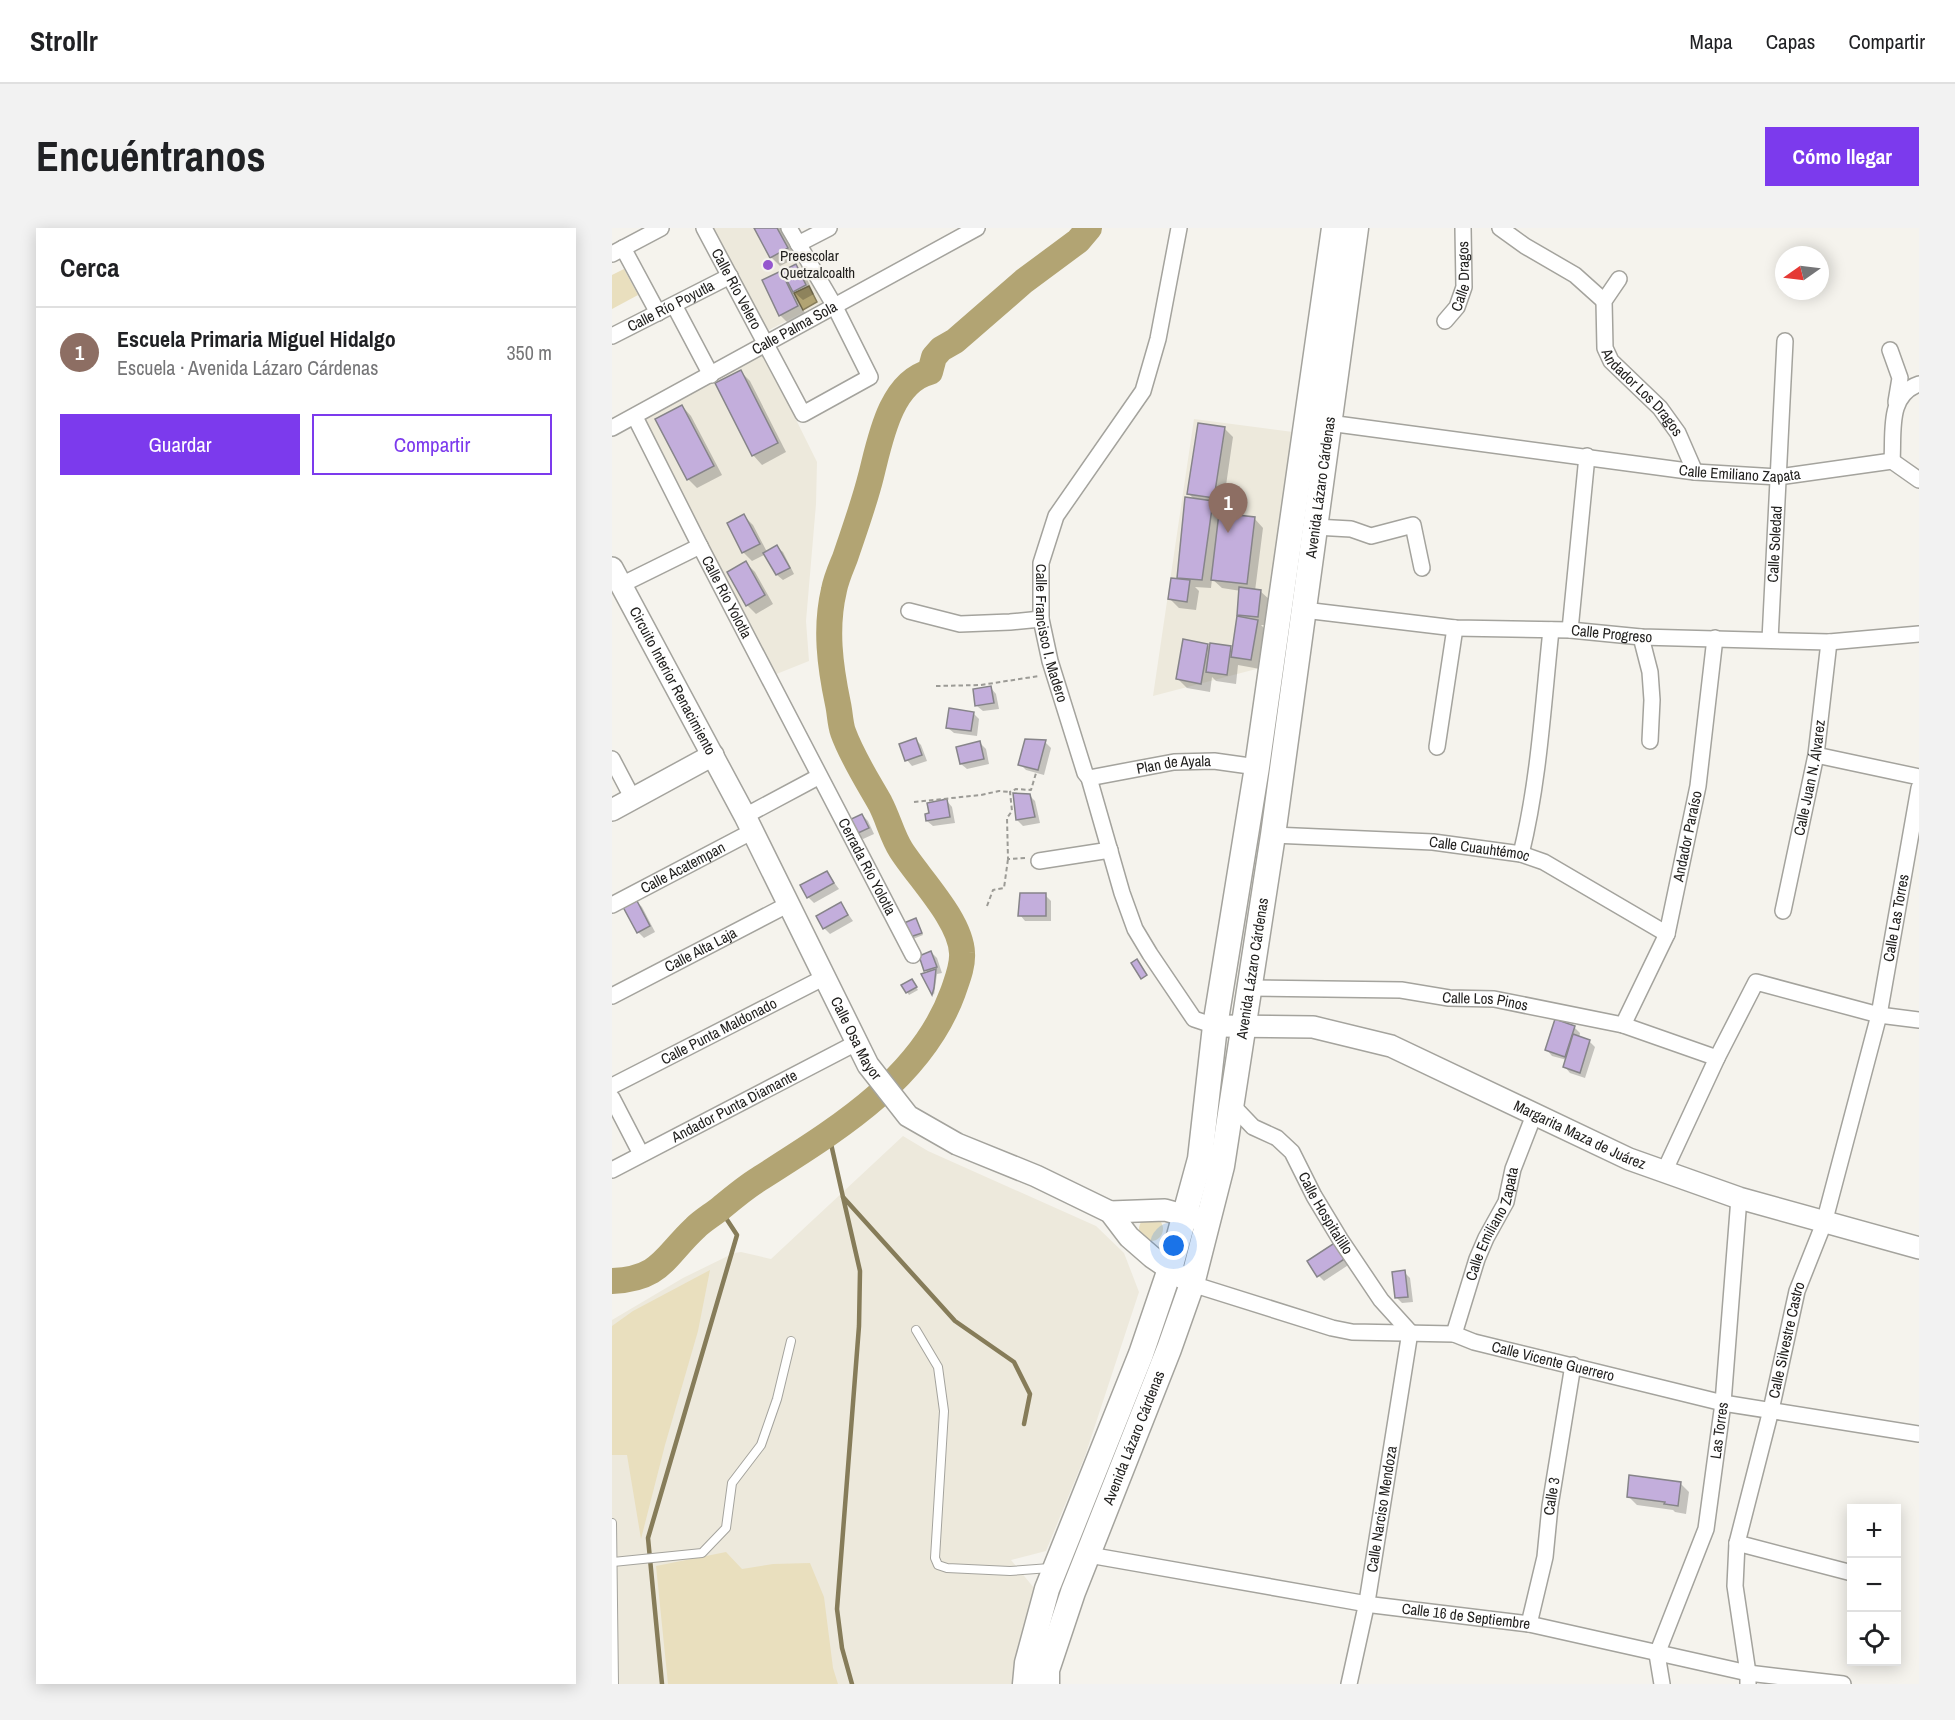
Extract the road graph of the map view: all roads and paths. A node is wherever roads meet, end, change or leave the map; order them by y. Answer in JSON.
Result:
{"nodes":[{"id":1,"x":704,"y":228,"type":"edge"},
{"id":2,"x":789,"y":228,"type":"edge"},
{"id":3,"x":829,"y":228,"type":"edge"},
{"id":4,"x":974,"y":228,"type":"edge"},
{"id":5,"x":1179,"y":228,"type":"edge"},
{"id":6,"x":1334,"y":228,"type":"edge"},
{"id":7,"x":1356,"y":228,"type":"edge"},
{"id":8,"x":1463,"y":228,"type":"edge"},
{"id":9,"x":1500,"y":228,"type":"edge"},
{"id":10,"x":652,"y":230,"type":"edge"},
{"id":11,"x":1518,"y":235,"type":"edge"},
{"id":12,"x":798,"y":244,"type":"junction"},
{"id":13,"x":617,"y":251,"type":"edge"},
{"id":14,"x":730,"y":276,"type":"junction"},
{"id":15,"x":1618,"y":279,"type":"dead end"},
{"id":16,"x":1604,"y":300,"type":"junction"},
{"id":17,"x":674,"y":305,"type":"junction"},
{"id":18,"x":834,"y":305,"type":"junction"},
{"id":19,"x":658,"y":313,"type":"junction"},
{"id":20,"x":1445,"y":321,"type":"dead end"},
{"id":21,"x":612,"y":336,"type":"edge"},
{"id":22,"x":1785,"y":341,"type":"dead end"},
{"id":23,"x":766,"y":345,"type":"junction"},
{"id":24,"x":1890,"y":350,"type":"dead end"},
{"id":25,"x":711,"y":375,"type":"junction"},
{"id":26,"x":1919,"y":384,"type":"edge"},
{"id":27,"x":1895,"y":404,"type":"junction"},
{"id":28,"x":635,"y":417,"type":"junction"},
{"id":29,"x":1329,"y":423,"type":"junction"},
{"id":30,"x":612,"y":428,"type":"edge"},
{"id":31,"x":1587,"y":456,"type":"junction"},
{"id":32,"x":1892,"y":461,"type":"junction"},
{"id":33,"x":1695,"y":472,"type":"junction"},
{"id":34,"x":1778,"y":477,"type":"junction"},
{"id":35,"x":1919,"y":480,"type":"edge"},
{"id":36,"x":1315,"y":527,"type":"junction"},
{"id":37,"x":700,"y":546,"type":"junction"},
{"id":38,"x":1422,"y":568,"type":"dead end"},
{"id":39,"x":615,"y":575,"type":"edge"},
{"id":40,"x":1304,"y":610,"type":"junction"},
{"id":41,"x":909,"y":611,"type":"dead end"},
{"id":42,"x":1041,"y":619,"type":"junction"},
{"id":43,"x":1455,"y":628,"type":"junction"},
{"id":44,"x":1551,"y":630,"type":"junction"},
{"id":45,"x":1570,"y":630,"type":"junction"},
{"id":46,"x":1919,"y":634,"type":"edge"},
{"id":47,"x":1641,"y":637,"type":"junction"},
{"id":48,"x":1715,"y":638,"type":"junction"},
{"id":49,"x":1770,"y":640,"type":"junction"},
{"id":50,"x":1829,"y":642,"type":"junction"},
{"id":51,"x":1053,"y":672,"type":"junction"},
{"id":52,"x":936,"y":686,"type":"dead end"},
{"id":53,"x":1650,"y":741,"type":"dead end"},
{"id":54,"x":1437,"y":747,"type":"dead end"},
{"id":55,"x":712,"y":755,"type":"junction"},
{"id":56,"x":1816,"y":755,"type":"junction"},
{"id":57,"x":612,"y":759,"type":"edge"},
{"id":58,"x":1257,"y":766,"type":"junction"},
{"id":59,"x":1036,"y":773,"type":"dead end"},
{"id":60,"x":818,"y":777,"type":"junction"},
{"id":61,"x":1919,"y":777,"type":"edge"},
{"id":62,"x":1089,"y":778,"type":"junction"},
{"id":63,"x":1919,"y":788,"type":"edge"},
{"id":64,"x":1010,"y":792,"type":"junction"},
{"id":65,"x":633,"y":799,"type":"junction"},
{"id":66,"x":914,"y":802,"type":"dead end"},
{"id":67,"x":612,"y":810,"type":"edge"},
{"id":68,"x":749,"y":823,"type":"junction"},
{"id":69,"x":1273,"y":835,"type":"junction"},
{"id":70,"x":1110,"y":850,"type":"junction"},
{"id":71,"x":1521,"y":854,"type":"junction"},
{"id":72,"x":1008,"y":860,"type":"junction"},
{"id":73,"x":1039,"y":861,"type":"joint"},
{"id":74,"x":789,"y":904,"type":"junction"},
{"id":75,"x":612,"y":905,"type":"edge"},
{"id":76,"x":987,"y":906,"type":"dead end"},
{"id":77,"x":1783,"y":912,"type":"dead end"},
{"id":78,"x":1667,"y":934,"type":"junction"},
{"id":79,"x":913,"y":955,"type":"dead end"},
{"id":80,"x":825,"y":977,"type":"junction"},
{"id":81,"x":1248,"y":988,"type":"junction"},
{"id":82,"x":612,"y":996,"type":"edge"},
{"id":83,"x":1879,"y":1015,"type":"junction"},
{"id":84,"x":1919,"y":1020,"type":"edge"},
{"id":85,"x":1623,"y":1025,"type":"junction"},
{"id":86,"x":1215,"y":1026,"type":"junction"},
{"id":87,"x":1243,"y":1026,"type":"junction"},
{"id":88,"x":858,"y":1042,"type":"junction"},
{"id":89,"x":1717,"y":1058,"type":"junction"},
{"id":90,"x":612,"y":1086,"type":"edge"},
{"id":91,"x":612,"y":1098,"type":"edge"},
{"id":92,"x":1232,"y":1106,"type":"junction"},
{"id":93,"x":1534,"y":1115,"type":"junction"},
{"id":94,"x":641,"y":1154,"type":"junction"},
{"id":95,"x":612,"y":1170,"type":"edge"},
{"id":96,"x":1664,"y":1172,"type":"junction"},
{"id":97,"x":1739,"y":1198,"type":"junction"},
{"id":98,"x":1110,"y":1212,"type":"junction"},
{"id":99,"x":1184,"y":1214,"type":"junction"},
{"id":100,"x":1207,"y":1222,"type":"junction"},
{"id":101,"x":1824,"y":1223,"type":"junction"},
{"id":102,"x":1919,"y":1248,"type":"edge"},
{"id":103,"x":1170,"y":1269,"type":"junction"},
{"id":104,"x":1192,"y":1284,"type":"junction"},
{"id":105,"x":916,"y":1330,"type":"dead end"},
{"id":106,"x":1410,"y":1332,"type":"junction"},
{"id":107,"x":1454,"y":1334,"type":"junction"},
{"id":108,"x":791,"y":1341,"type":"dead end"},
{"id":109,"x":1573,"y":1365,"type":"junction"},
{"id":110,"x":1724,"y":1403,"type":"junction"},
{"id":111,"x":1771,"y":1410,"type":"junction"},
{"id":112,"x":1919,"y":1434,"type":"edge"},
{"id":113,"x":612,"y":1523,"type":"edge"},
{"id":114,"x":1737,"y":1543,"type":"junction"},
{"id":115,"x":1089,"y":1555,"type":"junction"},
{"id":116,"x":613,"y":1562,"type":"edge"},
{"id":117,"x":1056,"y":1567,"type":"junction"},
{"id":118,"x":1847,"y":1572,"type":"edge"},
{"id":119,"x":1366,"y":1602,"type":"junction"},
{"id":120,"x":1529,"y":1624,"type":"junction"},
{"id":121,"x":1657,"y":1654,"type":"junction"},
{"id":122,"x":1748,"y":1678,"type":"edge"},
{"id":123,"x":614,"y":1684,"type":"edge"},
{"id":124,"x":1024,"y":1684,"type":"edge"},
{"id":125,"x":1047,"y":1684,"type":"edge"},
{"id":126,"x":1349,"y":1684,"type":"edge"},
{"id":127,"x":1662,"y":1684,"type":"edge"},
{"id":128,"x":1843,"y":1684,"type":"edge"}],
"edges":[{"from":1,"to":14,"type":"street","name":"Calle Río Velero"},
{"from":2,"to":12,"type":"street"},
{"from":3,"to":12,"type":"street"},
{"from":4,"to":18,"type":"street","name":"Calle Palma Sola"},
{"from":5,"to":42,"type":"street","name":"Calle Francisco I. Madero"},
{"from":6,"to":58,"type":"main road","name":"Avenida Lázaro Cárdenas"},
{"from":7,"to":29,"type":"main road","name":"Avenida Lázaro Cárdenas"},
{"from":8,"to":20,"type":"street","name":"Calle Dragos"},
{"from":9,"to":11,"type":"street"},
{"from":10,"to":13,"type":"street"},
{"from":11,"to":16,"type":"street"},
{"from":12,"to":18,"type":"street"},
{"from":13,"to":19,"type":"street"},
{"from":14,"to":17,"type":"street","name":"Calle Río Poyutla"},
{"from":14,"to":23,"type":"street","name":"Calle Río Velero"},
{"from":15,"to":16,"type":"street"},
{"from":16,"to":33,"type":"street","name":"Andador Los Dragos"},
{"from":17,"to":19,"type":"street","name":"Calle Río Poyutla"},
{"from":17,"to":25,"type":"street"},
{"from":18,"to":23,"type":"street","name":"Calle Palma Sola"},
{"from":18,"to":23,"type":"street","name":"Calle Río Velero"},
{"from":19,"to":21,"type":"street","name":"Calle Río Poyutla"},
{"from":22,"to":34,"type":"street","name":"Calle Soledad"},
{"from":23,"to":25,"type":"street","name":"Calle Palma Sola"},
{"from":24,"to":27,"type":"street"},
{"from":25,"to":28,"type":"street","name":"Calle Palma Sola"},
{"from":26,"to":27,"type":"street"},
{"from":27,"to":32,"type":"street"},
{"from":28,"to":30,"type":"street","name":"Calle Palma Sola"},
{"from":28,"to":37,"type":"street","name":"Calle Río Yolotla"},
{"from":29,"to":31,"type":"street","name":"Calle Emiliano Zapata"},
{"from":29,"to":36,"type":"main road","name":"Avenida Lázaro Cárdenas"},
{"from":31,"to":33,"type":"street","name":"Calle Emiliano Zapata"},
{"from":31,"to":45,"type":"street"},
{"from":32,"to":34,"type":"street","name":"Calle Emiliano Zapata"},
{"from":32,"to":35,"type":"street"},
{"from":33,"to":34,"type":"street","name":"Calle Emiliano Zapata"},
{"from":34,"to":49,"type":"street","name":"Calle Soledad"},
{"from":36,"to":38,"type":"street"},
{"from":36,"to":40,"type":"main road","name":"Avenida Lázaro Cárdenas"},
{"from":37,"to":39,"type":"street"},
{"from":37,"to":60,"type":"street","name":"Calle Río Yolotla"},
{"from":39,"to":55,"type":"main road","name":"Circuito Interior Renacimiento"},
{"from":40,"to":43,"type":"street","name":"Calle Progreso"},
{"from":40,"to":69,"type":"main road","name":"Avenida Lázaro Cárdenas"},
{"from":41,"to":42,"type":"street"},
{"from":42,"to":51,"type":"street","name":"Calle Francisco I. Madero"},
{"from":43,"to":44,"type":"street","name":"Calle Progreso"},
{"from":43,"to":54,"type":"street"},
{"from":44,"to":45,"type":"street","name":"Calle Progreso"},
{"from":44,"to":71,"type":"street"},
{"from":45,"to":47,"type":"street","name":"Calle Progreso"},
{"from":46,"to":50,"type":"street","name":"Calle Progreso"},
{"from":47,"to":48,"type":"street","name":"Calle Progreso"},
{"from":47,"to":53,"type":"street"},
{"from":48,"to":49,"type":"street","name":"Calle Progreso"},
{"from":48,"to":78,"type":"street","name":"Andador Paraíso"},
{"from":49,"to":50,"type":"street","name":"Calle Progreso"},
{"from":50,"to":56,"type":"street","name":"Calle Juan N. Álvarez"},
{"from":51,"to":52,"type":"path"},
{"from":51,"to":62,"type":"street","name":"Calle Francisco I. Madero"},
{"from":55,"to":65,"type":"main road","name":"Circuito Interior Renacimiento"},
{"from":55,"to":68,"type":"main road","name":"Calle Osa Mayor"},
{"from":56,"to":61,"type":"street"},
{"from":56,"to":77,"type":"street","name":"Calle Juan N. Álvarez"},
{"from":57,"to":65,"type":"street"},
{"from":58,"to":62,"type":"street","name":"Plan de Ayala"},
{"from":58,"to":86,"type":"main road","name":"Avenida Lázaro Cárdenas"},
{"from":59,"to":64,"type":"path"},
{"from":60,"to":68,"type":"street","name":"Calle Acatempan"},
{"from":60,"to":79,"type":"street","name":"Cerrada Río Yolotla"},
{"from":62,"to":70,"type":"street","name":"Calle Francisco I. Madero"},
{"from":63,"to":83,"type":"street","name":"Calle Las Torres"},
{"from":64,"to":66,"type":"path"},
{"from":64,"to":72,"type":"path"},
{"from":65,"to":67,"type":"main road","name":"Circuito Interior Renacimiento"},
{"from":68,"to":74,"type":"main road","name":"Calle Osa Mayor"},
{"from":68,"to":75,"type":"street","name":"Calle Acatempan"},
{"from":69,"to":71,"type":"street","name":"Calle Cuauhtémoc"},
{"from":69,"to":81,"type":"main road","name":"Avenida Lázaro Cárdenas"},
{"from":70,"to":73,"type":"street"},
{"from":70,"to":86,"type":"street","name":"Calle Francisco I. Madero"},
{"from":71,"to":78,"type":"street","name":"Calle Cuauhtémoc"},
{"from":72,"to":73,"type":"path"},
{"from":72,"to":76,"type":"path"},
{"from":74,"to":80,"type":"main road","name":"Calle Osa Mayor"},
{"from":74,"to":82,"type":"street","name":"Calle Alta Laja"},
{"from":78,"to":85,"type":"street","name":"Andador Paraíso"},
{"from":80,"to":88,"type":"main road","name":"Calle Osa Mayor"},
{"from":80,"to":90,"type":"street","name":"Calle Punta Maldonado"},
{"from":81,"to":85,"type":"street","name":"Calle Los Pinos"},
{"from":81,"to":87,"type":"main road","name":"Avenida Lázaro Cárdenas"},
{"from":83,"to":84,"type":"street"},
{"from":83,"to":89,"type":"street"},
{"from":83,"to":101,"type":"street","name":"Calle Silvestre Castro"},
{"from":85,"to":89,"type":"street","name":"Calle Los Pinos"},
{"from":86,"to":87,"type":"main road","name":"Margarita Maza de Juárez"},
{"from":86,"to":99,"type":"main road","name":"Avenida Lázaro Cárdenas"},
{"from":87,"to":92,"type":"main road","name":"Avenida Lázaro Cárdenas"},
{"from":87,"to":93,"type":"main road","name":"Margarita Maza de Juárez"},
{"from":88,"to":94,"type":"street","name":"Andador Punta Diamante"},
{"from":88,"to":98,"type":"main road","name":"Calle Osa Mayor"},
{"from":89,"to":96,"type":"street"},
{"from":91,"to":94,"type":"street"},
{"from":92,"to":100,"type":"main road","name":"Avenida Lázaro Cárdenas"},
{"from":92,"to":106,"type":"street","name":"Calle Hospitalillo"},
{"from":93,"to":96,"type":"main road","name":"Margarita Maza de Juárez"},
{"from":93,"to":107,"type":"street","name":"Calle Emiliano Zapata"},
{"from":94,"to":95,"type":"street","name":"Andador Punta Diamante"},
{"from":96,"to":97,"type":"main road","name":"Margarita Maza de Juárez"},
{"from":97,"to":101,"type":"main road","name":"Margarita Maza de Juárez"},
{"from":97,"to":110,"type":"street","name":"Las Torres"},
{"from":98,"to":99,"type":"main road","name":"Calle Osa Mayor"},
{"from":98,"to":103,"type":"main road","name":"Calle Osa Mayor"},
{"from":99,"to":100,"type":"main road","name":"Calle Osa Mayor"},
{"from":99,"to":103,"type":"main road","name":"Avenida Lázaro Cárdenas"},
{"from":100,"to":104,"type":"main road","name":"Avenida Lázaro Cárdenas"},
{"from":101,"to":102,"type":"main road","name":"Margarita Maza de Juárez"},
{"from":101,"to":111,"type":"street","name":"Calle Silvestre Castro"},
{"from":103,"to":104,"type":"main road","name":"Calle Osa Mayor"},
{"from":103,"to":117,"type":"main road","name":"Avenida Lázaro Cárdenas"},
{"from":104,"to":106,"type":"street","name":"Calle Vicente Guerrero"},
{"from":104,"to":115,"type":"main road","name":"Avenida Lázaro Cárdenas"},
{"from":105,"to":117,"type":"lane"},
{"from":106,"to":107,"type":"street","name":"Calle Vicente Guerrero"},
{"from":106,"to":119,"type":"street","name":"Calle Narciso Mendoza"},
{"from":107,"to":109,"type":"street","name":"Calle Vicente Guerrero"},
{"from":108,"to":116,"type":"lane"},
{"from":109,"to":110,"type":"street","name":"Calle Vicente Guerrero"},
{"from":109,"to":120,"type":"street","name":"Calle 3"},
{"from":110,"to":111,"type":"street","name":"Calle Vicente Guerrero"},
{"from":110,"to":121,"type":"street","name":"Las Torres"},
{"from":111,"to":112,"type":"street","name":"Calle Vicente Guerrero"},
{"from":111,"to":114,"type":"street","name":"Calle Silvestre Castro"},
{"from":113,"to":116,"type":"lane"},
{"from":114,"to":118,"type":"street"},
{"from":114,"to":122,"type":"street","name":"Calle Silvestre Castro"},
{"from":115,"to":119,"type":"street","name":"Calle 16 de Septiembre"},
{"from":115,"to":125,"type":"main road","name":"Avenida Lázaro Cárdenas"},
{"from":116,"to":123,"type":"lane"},
{"from":117,"to":124,"type":"main road","name":"Avenida Lázaro Cárdenas"},
{"from":119,"to":120,"type":"street","name":"Calle 16 de Septiembre"},
{"from":119,"to":126,"type":"street","name":"Calle Narciso Mendoza"},
{"from":120,"to":121,"type":"street","name":"Calle 16 de Septiembre"},
{"from":121,"to":122,"type":"street","name":"Calle 16 de Septiembre"},
{"from":121,"to":127,"type":"street"},
{"from":122,"to":128,"type":"street","name":"Calle 16 de Septiembre"}]}
